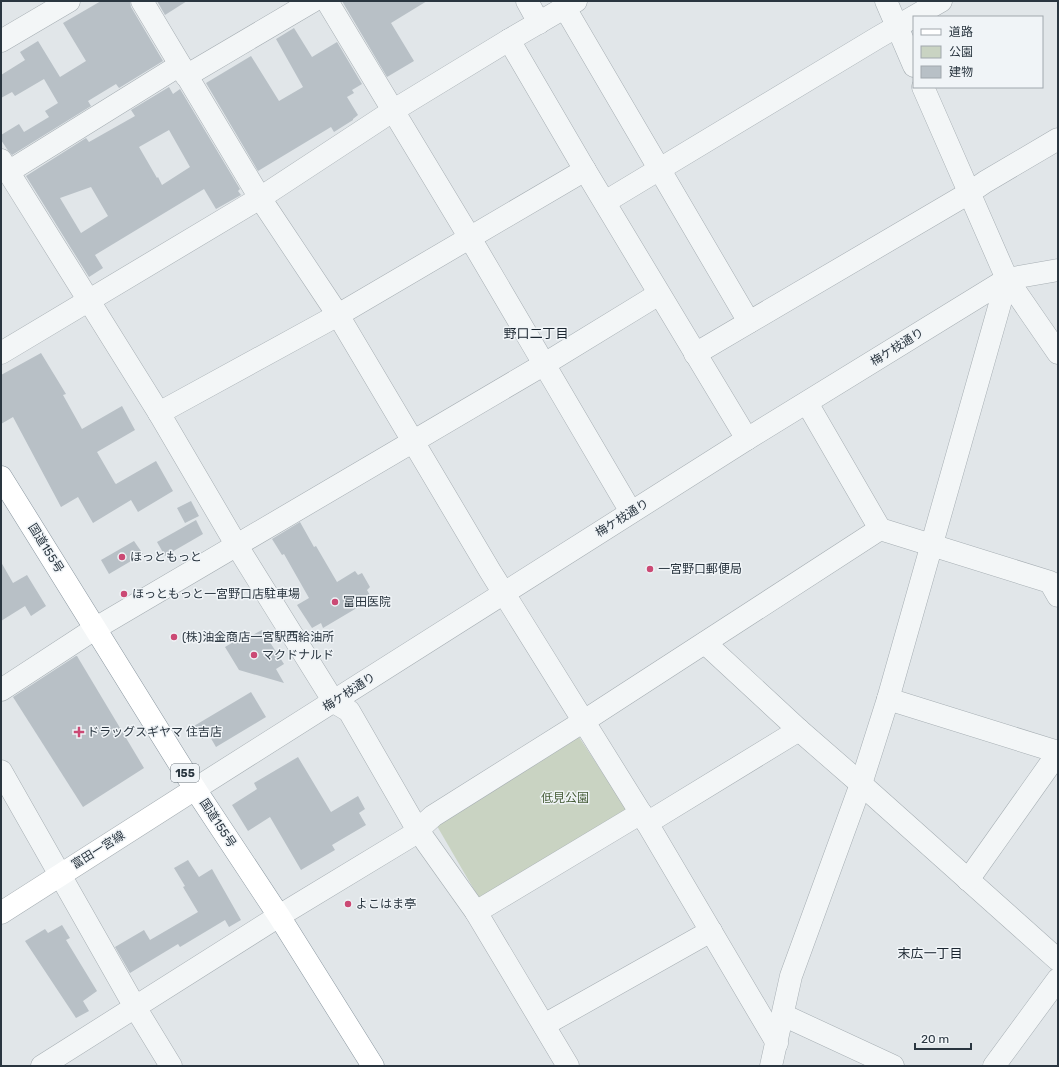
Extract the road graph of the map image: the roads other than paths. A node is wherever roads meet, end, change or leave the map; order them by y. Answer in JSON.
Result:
{"nodes":[{"id":1,"x":69,"y":1,"type":"edge"},
{"id":2,"x":142,"y":1,"type":"edge"},
{"id":3,"x":313,"y":1,"type":"edge"},
{"id":4,"x":327,"y":1,"type":"edge"},
{"id":5,"x":527,"y":1,"type":"edge"},
{"id":6,"x":886,"y":1,"type":"edge"},
{"id":7,"x":941,"y":1,"type":"edge"},
{"id":8,"x":570,"y":4,"type":"edge"},
{"id":9,"x":916,"y":16,"type":"edge"},
{"id":10,"x":913,"y":18,"type":"edge"},
{"id":11,"x":539,"y":22,"type":"junction"},
{"id":12,"x":897,"y":27,"type":"junction"},
{"id":13,"x":509,"y":40,"type":"junction"},
{"id":14,"x":1,"y":41,"type":"edge"},
{"id":15,"x":913,"y":64,"type":"edge"},
{"id":16,"x":183,"y":70,"type":"junction"},
{"id":17,"x":923,"y":88,"type":"edge"},
{"id":18,"x":394,"y":110,"type":"junction"},
{"id":19,"x":1058,"y":140,"type":"edge"},
{"id":20,"x":5,"y":166,"type":"edge"},
{"id":21,"x":585,"y":170,"type":"junction"},
{"id":22,"x":660,"y":170,"type":"junction"},
{"id":23,"x":969,"y":193,"type":"junction"},
{"id":24,"x":260,"y":198,"type":"junction"},
{"id":25,"x":606,"y":202,"type":"junction"},
{"id":26,"x":470,"y":238,"type":"junction"},
{"id":27,"x":1058,"y":270,"type":"edge"},
{"id":28,"x":1007,"y":279,"type":"junction"},
{"id":29,"x":659,"y":294,"type":"junction"},
{"id":30,"x":89,"y":300,"type":"junction"},
{"id":31,"x":338,"y":315,"type":"junction"},
{"id":32,"x":749,"y":322,"type":"junction"},
{"id":33,"x":1,"y":353,"type":"edge"},
{"id":34,"x":1058,"y":353,"type":"edge"},
{"id":35,"x":695,"y":354,"type":"junction"},
{"id":36,"x":543,"y":365,"type":"junction"},
{"id":37,"x":807,"y":403,"type":"junction"},
{"id":38,"x":159,"y":413,"type":"junction"},
{"id":39,"x":747,"y":439,"type":"junction"},
{"id":40,"x":413,"y":441,"type":"junction"},
{"id":41,"x":1,"y":477,"type":"edge"},
{"id":42,"x":631,"y":512,"type":"junction"},
{"id":43,"x":880,"y":529,"type":"junction"},
{"id":44,"x":932,"y":545,"type":"junction"},
{"id":45,"x":237,"y":546,"type":"junction"},
{"id":46,"x":1055,"y":585,"type":"edge"},
{"id":47,"x":504,"y":593,"type":"junction"},
{"id":48,"x":96,"y":628,"type":"junction"},
{"id":49,"x":705,"y":643,"type":"junction"},
{"id":50,"x":1,"y":690,"type":"edge"},
{"id":51,"x":888,"y":699,"type":"junction"},
{"id":52,"x":334,"y":702,"type":"junction"},
{"id":53,"x":584,"y":721,"type":"junction"},
{"id":54,"x":799,"y":730,"type":"junction"},
{"id":55,"x":1058,"y":752,"type":"edge"},
{"id":56,"x":1,"y":772,"type":"edge"},
{"id":57,"x":861,"y":784,"type":"junction"},
{"id":58,"x":196,"y":789,"type":"junction"},
{"id":59,"x":644,"y":818,"type":"junction"},
{"id":60,"x":417,"y":830,"type":"junction"},
{"id":61,"x":59,"y":875,"type":"junction"},
{"id":62,"x":968,"y":880,"type":"junction"},
{"id":63,"x":476,"y":912,"type":"junction"},
{"id":64,"x":1,"y":913,"type":"edge"},
{"id":65,"x":279,"y":916,"type":"junction"},
{"id":66,"x":711,"y":931,"type":"junction"},
{"id":67,"x":1058,"y":960,"type":"edge"},
{"id":68,"x":1058,"y":979,"type":"edge"},
{"id":69,"x":135,"y":1007,"type":"junction"},
{"id":70,"x":783,"y":1015,"type":"junction"},
{"id":71,"x":544,"y":1025,"type":"junction"},
{"id":72,"x":777,"y":1043,"type":"junction"},
{"id":73,"x":42,"y":1066,"type":"edge"},
{"id":74,"x":171,"y":1066,"type":"edge"},
{"id":75,"x":373,"y":1066,"type":"edge"},
{"id":76,"x":568,"y":1066,"type":"edge"},
{"id":77,"x":771,"y":1066,"type":"edge"},
{"id":78,"x":892,"y":1066,"type":"edge"},
{"id":79,"x":994,"y":1066,"type":"edge"}],
"edges":[{"from":1,"to":14,"type":"street"},
{"from":2,"to":16,"type":"street"},
{"from":3,"to":16,"type":"street"},
{"from":4,"to":18,"type":"street"},
{"from":5,"to":11,"type":"street"},
{"from":6,"to":12,"type":"street"},
{"from":7,"to":9,"type":"street"},
{"from":8,"to":11,"type":"street"},
{"from":8,"to":22,"type":"street"},
{"from":10,"to":12,"type":"street"},
{"from":11,"to":13,"type":"street"},
{"from":12,"to":15,"type":"street"},
{"from":12,"to":22,"type":"street"},
{"from":13,"to":18,"type":"street"},
{"from":13,"to":21,"type":"street"},
{"from":16,"to":20,"type":"street"},
{"from":16,"to":24,"type":"street"},
{"from":17,"to":23,"type":"street"},
{"from":18,"to":24,"type":"street"},
{"from":18,"to":26,"type":"street"},
{"from":19,"to":23,"type":"street"},
{"from":20,"to":30,"type":"street"},
{"from":21,"to":25,"type":"street"},
{"from":21,"to":26,"type":"street"},
{"from":22,"to":25,"type":"street"},
{"from":22,"to":32,"type":"street"},
{"from":23,"to":28,"type":"street"},
{"from":23,"to":32,"type":"street"},
{"from":24,"to":30,"type":"street"},
{"from":24,"to":31,"type":"street"},
{"from":25,"to":29,"type":"street"},
{"from":26,"to":31,"type":"street"},
{"from":26,"to":36,"type":"street"},
{"from":27,"to":28,"type":"street","name":"梅ケ枝通り"},
{"from":28,"to":34,"type":"street"},
{"from":28,"to":37,"type":"street","name":"梅ケ枝通り"},
{"from":28,"to":44,"type":"street"},
{"from":29,"to":35,"type":"street"},
{"from":29,"to":36,"type":"street"},
{"from":30,"to":33,"type":"street"},
{"from":30,"to":38,"type":"street"},
{"from":31,"to":38,"type":"street"},
{"from":31,"to":40,"type":"street"},
{"from":32,"to":35,"type":"street"},
{"from":35,"to":39,"type":"street"},
{"from":36,"to":40,"type":"street"},
{"from":36,"to":42,"type":"street"},
{"from":37,"to":39,"type":"street","name":"梅ケ枝通り"},
{"from":37,"to":43,"type":"street"},
{"from":38,"to":45,"type":"street"},
{"from":39,"to":42,"type":"street","name":"梅ケ枝通り"},
{"from":40,"to":45,"type":"street"},
{"from":40,"to":47,"type":"street"},
{"from":41,"to":48,"type":"main road","name":"国道155号","number":"155"},
{"from":42,"to":47,"type":"street","name":"梅ケ枝通り"},
{"from":43,"to":44,"type":"street"},
{"from":43,"to":49,"type":"street"},
{"from":44,"to":46,"type":"street"},
{"from":44,"to":51,"type":"street"},
{"from":45,"to":48,"type":"street"},
{"from":45,"to":52,"type":"street"},
{"from":47,"to":52,"type":"street","name":"梅ケ枝通り"},
{"from":47,"to":53,"type":"street"},
{"from":48,"to":50,"type":"street"},
{"from":48,"to":58,"type":"main road","name":"国道155号","number":"155"},
{"from":49,"to":53,"type":"street"},
{"from":49,"to":54,"type":"street"},
{"from":51,"to":55,"type":"street"},
{"from":51,"to":57,"type":"street"},
{"from":52,"to":58,"type":"street","name":"梅ケ枝通り"},
{"from":52,"to":60,"type":"street"},
{"from":53,"to":59,"type":"street"},
{"from":53,"to":60,"type":"street"},
{"from":54,"to":57,"type":"street"},
{"from":54,"to":59,"type":"street"},
{"from":55,"to":62,"type":"street"},
{"from":56,"to":61,"type":"street"},
{"from":57,"to":62,"type":"street"},
{"from":57,"to":70,"type":"street"},
{"from":58,"to":61,"type":"main road","name":"富田一宮線"},
{"from":58,"to":65,"type":"main road","name":"国道155号","number":"155"},
{"from":59,"to":63,"type":"street"},
{"from":59,"to":66,"type":"street"},
{"from":60,"to":63,"type":"street"},
{"from":60,"to":65,"type":"street"},
{"from":61,"to":64,"type":"main road","name":"富田一宮線"},
{"from":61,"to":69,"type":"street"},
{"from":62,"to":67,"type":"street"},
{"from":63,"to":71,"type":"street"},
{"from":65,"to":69,"type":"street"},
{"from":65,"to":75,"type":"main road","name":"国道155号","number":"155"},
{"from":66,"to":71,"type":"street"},
{"from":66,"to":72,"type":"street"},
{"from":68,"to":79,"type":"street"},
{"from":69,"to":73,"type":"street"},
{"from":69,"to":74,"type":"street"},
{"from":70,"to":72,"type":"street"},
{"from":70,"to":78,"type":"street"},
{"from":71,"to":76,"type":"street"},
{"from":72,"to":77,"type":"street"}]}
